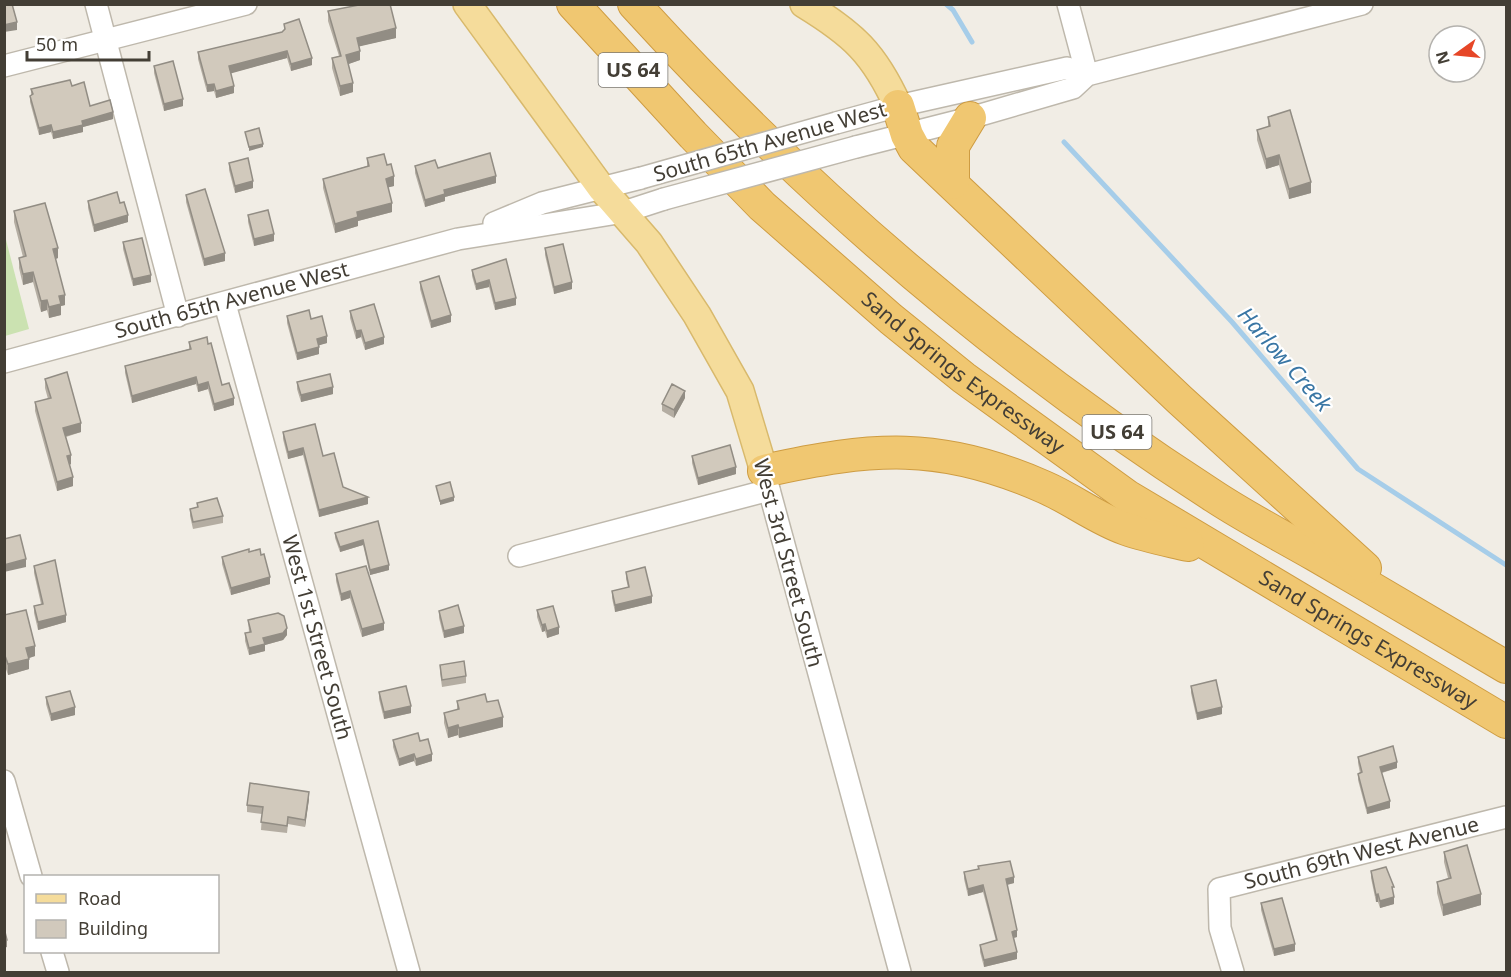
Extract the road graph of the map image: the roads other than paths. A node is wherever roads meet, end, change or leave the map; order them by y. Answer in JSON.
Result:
{"nodes":[{"id":1,"x":96,"y":4,"type":"edge"},
{"id":2,"x":246,"y":4,"type":"edge"},
{"id":3,"x":467,"y":4,"type":"edge"},
{"id":4,"x":573,"y":4,"type":"edge"},
{"id":5,"x":634,"y":4,"type":"edge"},
{"id":6,"x":804,"y":4,"type":"edge"},
{"id":7,"x":1068,"y":4,"type":"edge"},
{"id":8,"x":1362,"y":4,"type":"edge"},
{"id":9,"x":106,"y":41,"type":"junction"},
{"id":10,"x":4,"y":66,"type":"edge"},
{"id":11,"x":1087,"y":75,"type":"junction"},
{"id":12,"x":898,"y":106,"type":"junction"},
{"id":13,"x":970,"y":118,"type":"junction"},
{"id":14,"x":907,"y":135,"type":"junction"},
{"id":15,"x":953,"y":183,"type":"junction"},
{"id":16,"x":602,"y":189,"type":"junction"},
{"id":17,"x":624,"y":212,"type":"junction"},
{"id":18,"x":458,"y":238,"type":"junction"},
{"id":19,"x":225,"y":304,"type":"junction"},
{"id":20,"x":178,"y":316,"type":"junction"},
{"id":21,"x":4,"y":362,"type":"edge"},
{"id":22,"x":767,"y":481,"type":"junction"},
{"id":23,"x":1222,"y":554,"type":"junction"},
{"id":24,"x":519,"y":556,"type":"dead end"},
{"id":25,"x":1418,"y":615,"type":"junction"},
{"id":26,"x":1506,"y":667,"type":"edge"},
{"id":27,"x":1506,"y":722,"type":"edge"},
{"id":28,"x":4,"y":781,"type":"edge"},
{"id":29,"x":1506,"y":817,"type":"edge"},
{"id":30,"x":31,"y":875,"type":"edge"},
{"id":31,"x":53,"y":953,"type":"edge"},
{"id":32,"x":58,"y":972,"type":"edge"},
{"id":33,"x":409,"y":972,"type":"edge"},
{"id":34,"x":900,"y":972,"type":"edge"},
{"id":35,"x":1233,"y":972,"type":"edge"}],
"edges":[{"from":1,"to":9,"type":"street"},
{"from":2,"to":9,"type":"street"},
{"from":3,"to":16,"type":"main road","name":"West 3rd Street South"},
{"from":4,"to":23,"type":"highway","name":"Sand Springs Expressway","number":"US 64"},
{"from":5,"to":25,"type":"highway","name":"Sand Springs Expressway","number":"US 64"},
{"from":6,"to":12,"type":"main road"},
{"from":7,"to":11,"type":"street"},
{"from":8,"to":11,"type":"street","name":"South 65th Avenue West"},
{"from":9,"to":10,"type":"street"},
{"from":9,"to":20,"type":"street"},
{"from":11,"to":12,"type":"street","name":"South 65th Avenue West"},
{"from":11,"to":13,"type":"street","name":"South 65th Avenue West"},
{"from":12,"to":14,"type":"highway"},
{"from":12,"to":16,"type":"street","name":"South 65th Avenue West","bridge":true},
{"from":13,"to":14,"type":"street","name":"South 65th Avenue West"},
{"from":13,"to":15,"type":"highway"},
{"from":14,"to":15,"type":"highway"},
{"from":14,"to":17,"type":"street","name":"South 65th Avenue West","bridge":true},
{"from":15,"to":25,"type":"highway"},
{"from":16,"to":17,"type":"main road","name":"West 3rd Street South"},
{"from":16,"to":18,"type":"street","name":"South 65th Avenue West"},
{"from":17,"to":18,"type":"street","name":"South 65th Avenue West"},
{"from":17,"to":22,"type":"main road","name":"West 3rd Street South"},
{"from":18,"to":19,"type":"street","name":"South 65th Avenue West"},
{"from":19,"to":20,"type":"street","name":"South 65th Avenue West"},
{"from":19,"to":33,"type":"street","name":"West 1st Street South"},
{"from":20,"to":21,"type":"street","name":"South 65th Avenue West"},
{"from":22,"to":23,"type":"highway"},
{"from":22,"to":24,"type":"street"},
{"from":22,"to":34,"type":"street","name":"West 3rd Street South"},
{"from":23,"to":27,"type":"highway","name":"Sand Springs Expressway","number":"US 64"},
{"from":25,"to":26,"type":"highway","name":"Sand Springs Expressway","number":"US 64"},
{"from":28,"to":30,"type":"street"},
{"from":29,"to":35,"type":"street","name":"South 69th West Avenue"},
{"from":31,"to":32,"type":"street"}]}
